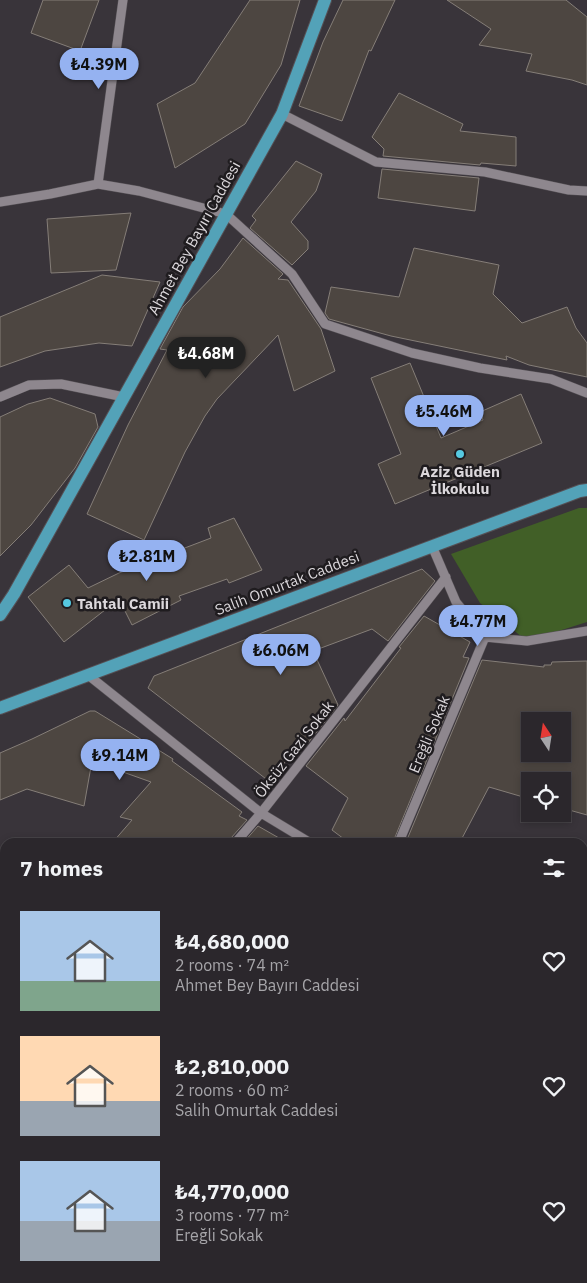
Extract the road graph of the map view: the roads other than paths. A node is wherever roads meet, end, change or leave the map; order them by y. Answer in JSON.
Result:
{"nodes":[{"id":1,"x":123,"y":0,"type":"edge"},
{"id":2,"x":325,"y":0,"type":"edge"},
{"id":3,"x":282,"y":114,"type":"junction"},
{"id":4,"x":98,"y":184,"type":"junction"},
{"id":5,"x":587,"y":191,"type":"edge"},
{"id":6,"x":0,"y":202,"type":"edge"},
{"id":7,"x":226,"y":214,"type":"junction"},
{"id":8,"x":587,"y":392,"type":"edge"},
{"id":9,"x":0,"y":397,"type":"edge"},
{"id":10,"x":124,"y":397,"type":"junction"},
{"id":11,"x":587,"y":490,"type":"edge"},
{"id":12,"x":432,"y":546,"type":"junction"},
{"id":13,"x":446,"y":577,"type":"junction"},
{"id":14,"x":0,"y":615,"type":"edge"},
{"id":15,"x":587,"y":631,"type":"edge"},
{"id":16,"x":485,"y":637,"type":"junction"},
{"id":17,"x":88,"y":675,"type":"junction"},
{"id":18,"x":0,"y":708,"type":"edge"},
{"id":19,"x":261,"y":813,"type":"junction"},
{"id":20,"x":239,"y":838,"type":"edge"},
{"id":21,"x":302,"y":838,"type":"edge"},
{"id":22,"x":401,"y":838,"type":"edge"}],
"edges":[{"from":1,"to":4,"type":"street"},
{"from":2,"to":3,"type":"main road","name":"Ahmet Bey Bayırı Caddesi"},
{"from":3,"to":5,"type":"street"},
{"from":3,"to":7,"type":"main road","name":"Ahmet Bey Bayırı Caddesi"},
{"from":4,"to":6,"type":"street"},
{"from":4,"to":7,"type":"street"},
{"from":7,"to":8,"type":"street"},
{"from":7,"to":10,"type":"main road","name":"Ahmet Bey Bayırı Caddesi"},
{"from":9,"to":10,"type":"street"},
{"from":10,"to":14,"type":"main road","name":"Ahmet Bey Bayırı Caddesi"},
{"from":11,"to":12,"type":"main road","name":"Salih Omurtak Caddesi"},
{"from":12,"to":13,"type":"street"},
{"from":12,"to":17,"type":"main road","name":"Salih Omurtak Caddesi"},
{"from":13,"to":16,"type":"street"},
{"from":13,"to":19,"type":"street","name":"Öksüz Gazi Sokak"},
{"from":15,"to":16,"type":"street"},
{"from":16,"to":22,"type":"street","name":"Ereğli Sokak"},
{"from":17,"to":18,"type":"main road","name":"Salih Omurtak Caddesi"},
{"from":17,"to":19,"type":"street"},
{"from":19,"to":20,"type":"street","name":"Öksüz Gazi Sokak"},
{"from":19,"to":21,"type":"street"}]}
